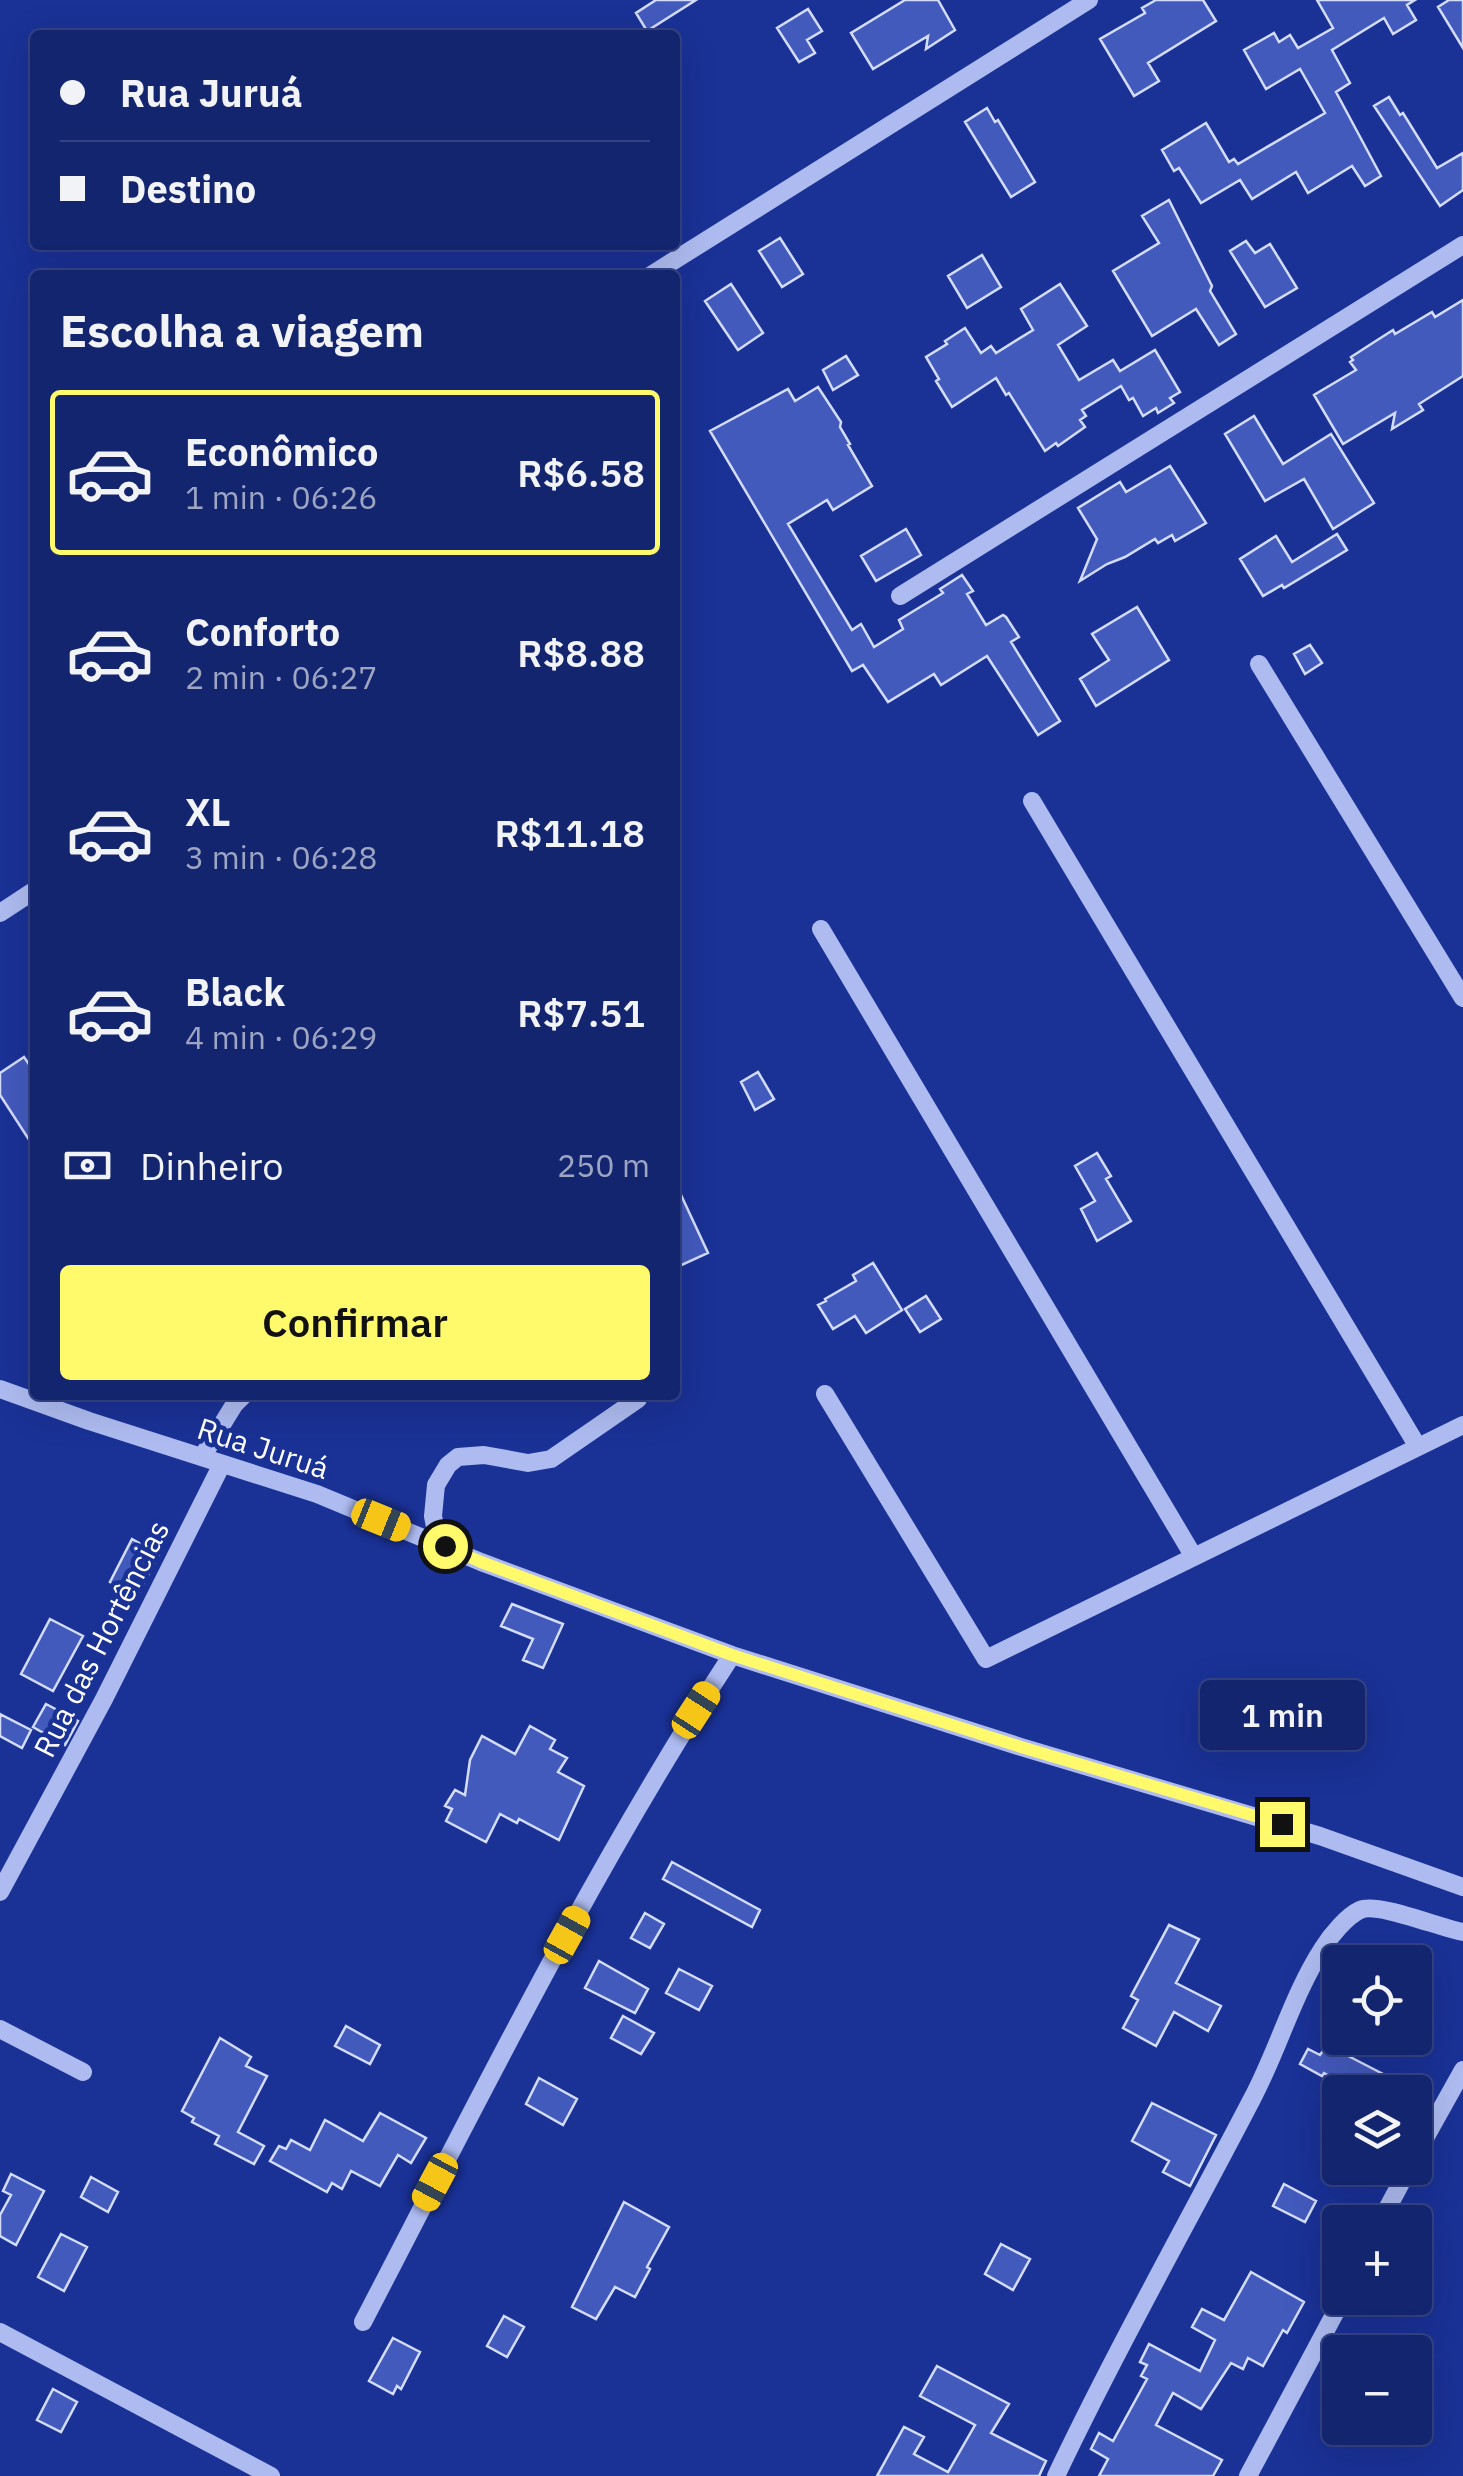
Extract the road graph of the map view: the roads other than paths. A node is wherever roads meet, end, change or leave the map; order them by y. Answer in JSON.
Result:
{"nodes":[{"id":1,"x":1088,"y":0,"type":"edge"},
{"id":2,"x":1463,"y":245,"type":"edge"},
{"id":3,"x":658,"y":270,"type":"edge"},
{"id":4,"x":900,"y":596,"type":"dead end"},
{"id":5,"x":1259,"y":664,"type":"dead end"},
{"id":6,"x":1032,"y":801,"type":"dead end"},
{"id":7,"x":30,"y":893,"type":"edge"},
{"id":8,"x":0,"y":913,"type":"edge"},
{"id":9,"x":821,"y":929,"type":"dead end"},
{"id":10,"x":1463,"y":998,"type":"edge"},
{"id":11,"x":0,"y":1389,"type":"edge"},
{"id":12,"x":826,"y":1394,"type":"dead end"},
{"id":13,"x":239,"y":1400,"type":"edge"},
{"id":14,"x":637,"y":1400,"type":"edge"},
{"id":15,"x":1463,"y":1426,"type":"edge"},
{"id":16,"x":1418,"y":1448,"type":"junction"},
{"id":17,"x":202,"y":1458,"type":"junction"},
{"id":18,"x":222,"y":1464,"type":"junction"},
{"id":19,"x":445,"y":1546,"type":"junction"},
{"id":20,"x":1194,"y":1557,"type":"junction"},
{"id":21,"x":732,"y":1655,"type":"junction"},
{"id":22,"x":1463,"y":1886,"type":"edge"},
{"id":23,"x":0,"y":1892,"type":"edge"},
{"id":24,"x":1463,"y":1932,"type":"edge"},
{"id":25,"x":0,"y":2029,"type":"edge"},
{"id":26,"x":1463,"y":2070,"type":"edge"},
{"id":27,"x":83,"y":2072,"type":"dead end"},
{"id":28,"x":1432,"y":2126,"type":"edge"},
{"id":29,"x":1334,"y":2315,"type":"edge"},
{"id":30,"x":363,"y":2322,"type":"dead end"},
{"id":31,"x":0,"y":2332,"type":"edge"},
{"id":32,"x":271,"y":2476,"type":"edge"},
{"id":33,"x":1056,"y":2476,"type":"edge"},
{"id":34,"x":1248,"y":2476,"type":"edge"}],
"edges":[{"from":1,"to":3,"type":"street"},
{"from":2,"to":4,"type":"street"},
{"from":5,"to":10,"type":"street"},
{"from":6,"to":16,"type":"street"},
{"from":7,"to":8,"type":"street"},
{"from":9,"to":20,"type":"street"},
{"from":11,"to":17,"type":"street","name":"Rua Juruá"},
{"from":12,"to":20,"type":"street"},
{"from":13,"to":17,"type":"street"},
{"from":14,"to":19,"type":"street"},
{"from":15,"to":16,"type":"street"},
{"from":16,"to":20,"type":"street"},
{"from":17,"to":18,"type":"street","name":"Rua Juruá"},
{"from":18,"to":19,"type":"street","name":"Rua Juruá"},
{"from":18,"to":23,"type":"street","name":"Rua das Hortências"},
{"from":19,"to":21,"type":"street","name":"Rua Juruá"},
{"from":21,"to":22,"type":"street","name":"Rua Juruá"},
{"from":21,"to":30,"type":"street"},
{"from":24,"to":33,"type":"street"},
{"from":25,"to":27,"type":"street"},
{"from":26,"to":28,"type":"street"},
{"from":29,"to":34,"type":"street"},
{"from":31,"to":32,"type":"street"}]}
